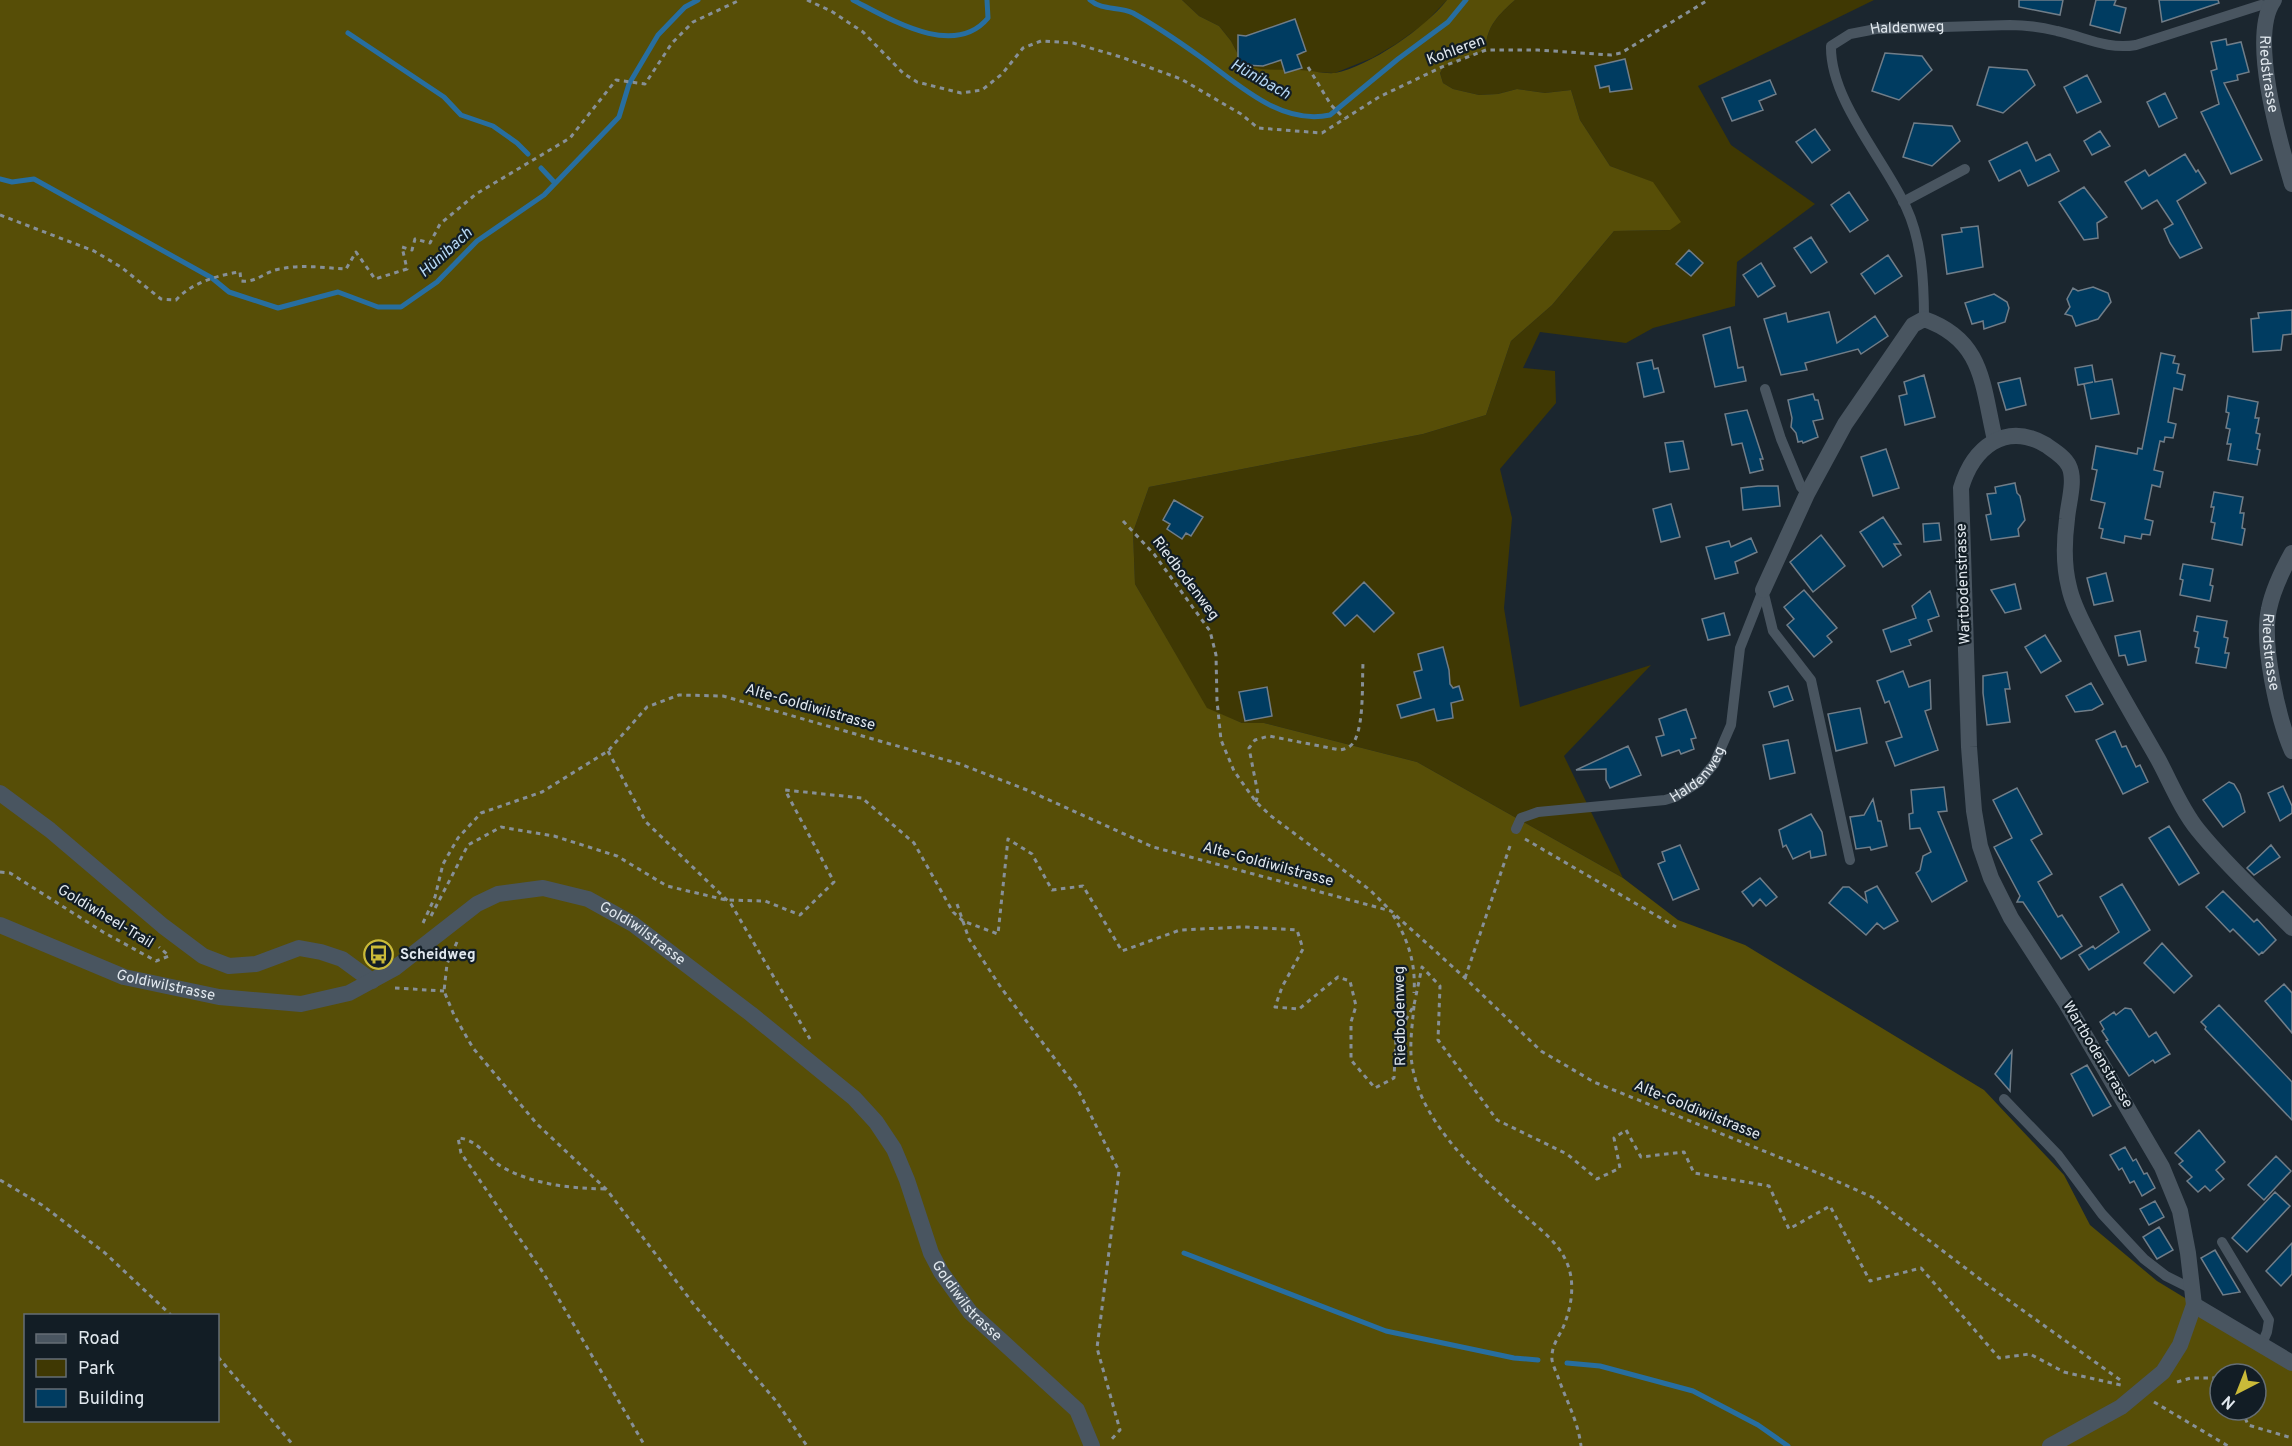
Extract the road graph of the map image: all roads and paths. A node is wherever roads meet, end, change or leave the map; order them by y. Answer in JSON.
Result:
{"nodes":[{"id":1,"x":740,"y":0,"type":"edge"},
{"id":2,"x":807,"y":0,"type":"edge"},
{"id":3,"x":1708,"y":0,"type":"edge"},
{"id":4,"x":2272,"y":3,"type":"edge"},
{"id":5,"x":1308,"y":66,"type":"dead end"},
{"id":6,"x":1344,"y":117,"type":"junction"},
{"id":7,"x":1965,"y":169,"type":"dead end"},
{"id":8,"x":2292,"y":184,"type":"edge"},
{"id":9,"x":1903,"y":202,"type":"junction"},
{"id":10,"x":0,"y":215,"type":"edge"},
{"id":11,"x":1924,"y":319,"type":"junction"},
{"id":12,"x":1765,"y":389,"type":"dead end"},
{"id":13,"x":1995,"y":440,"type":"junction"},
{"id":14,"x":1807,"y":494,"type":"junction"},
{"id":15,"x":1124,"y":521,"type":"dead end"},
{"id":16,"x":2292,"y":553,"type":"edge"},
{"id":17,"x":1763,"y":590,"type":"junction"},
{"id":18,"x":1363,"y":663,"type":"dead end"},
{"id":19,"x":609,"y":751,"type":"junction"},
{"id":20,"x":2292,"y":751,"type":"edge"},
{"id":21,"x":0,"y":793,"type":"edge"},
{"id":22,"x":1256,"y":801,"type":"junction"},
{"id":23,"x":1516,"y":829,"type":"junction"},
{"id":24,"x":1850,"y":860,"type":"dead end"},
{"id":25,"x":0,"y":872,"type":"edge"},
{"id":26,"x":726,"y":900,"type":"junction"},
{"id":27,"x":957,"y":904,"type":"dead end"},
{"id":28,"x":1390,"y":911,"type":"junction"},
{"id":29,"x":963,"y":921,"type":"junction"},
{"id":30,"x":0,"y":925,"type":"edge"},
{"id":31,"x":427,"y":925,"type":"dead end"},
{"id":32,"x":1676,"y":927,"type":"dead end"},
{"id":33,"x":2292,"y":928,"type":"edge"},
{"id":34,"x":421,"y":929,"type":"dead end"},
{"id":35,"x":459,"y":939,"type":"dead end"},
{"id":36,"x":153,"y":941,"type":"dead end"},
{"id":37,"x":1465,"y":978,"type":"junction"},
{"id":38,"x":372,"y":981,"type":"junction"},
{"id":39,"x":444,"y":992,"type":"junction"},
{"id":40,"x":1414,"y":1005,"type":"junction"},
{"id":41,"x":813,"y":1045,"type":"dead end"},
{"id":42,"x":2004,"y":1099,"type":"dead end"},
{"id":43,"x":0,"y":1180,"type":"edge"},
{"id":44,"x":607,"y":1190,"type":"junction"},
{"id":45,"x":2222,"y":1242,"type":"dead end"},
{"id":46,"x":2193,"y":1297,"type":"junction"},
{"id":47,"x":170,"y":1314,"type":"edge"},
{"id":48,"x":2261,"y":1346,"type":"junction"},
{"id":49,"x":219,"y":1358,"type":"edge"},
{"id":50,"x":2292,"y":1363,"type":"edge"},
{"id":51,"x":2134,"y":1390,"type":"junction"},
{"id":52,"x":2247,"y":1422,"type":"edge"},
{"id":53,"x":2292,"y":1438,"type":"edge"},
{"id":54,"x":294,"y":1446,"type":"edge"},
{"id":55,"x":645,"y":1446,"type":"edge"},
{"id":56,"x":807,"y":1446,"type":"edge"},
{"id":57,"x":1092,"y":1446,"type":"edge"},
{"id":58,"x":1106,"y":1446,"type":"edge"},
{"id":59,"x":1581,"y":1446,"type":"edge"},
{"id":60,"x":2050,"y":1446,"type":"edge"},
{"id":61,"x":2228,"y":1446,"type":"edge"}],
"edges":[{"from":1,"to":10,"type":"path"},
{"from":2,"to":6,"type":"path","name":"Kohleren"},
{"from":3,"to":6,"type":"path","name":"Kohleren"},
{"from":4,"to":8,"type":"street","name":"Riedstrasse"},
{"from":4,"to":9,"type":"lane","name":"Haldenweg"},
{"from":5,"to":6,"type":"path"},
{"from":7,"to":9,"type":"lane"},
{"from":9,"to":11,"type":"lane","name":"Haldenweg"},
{"from":11,"to":13,"type":"street"},
{"from":11,"to":14,"type":"street","name":"Haldenweg"},
{"from":12,"to":14,"type":"lane"},
{"from":13,"to":33,"type":"street"},
{"from":13,"to":46,"type":"street","name":"Wartbodenstrasse"},
{"from":14,"to":17,"type":"street","name":"Haldenweg"},
{"from":15,"to":22,"type":"path","name":"Riedbodenweg"},
{"from":16,"to":20,"type":"street","name":"Riedstrasse"},
{"from":17,"to":23,"type":"lane","name":"Haldenweg"},
{"from":17,"to":24,"type":"lane"},
{"from":18,"to":22,"type":"path"},
{"from":19,"to":26,"type":"path"},
{"from":19,"to":28,"type":"path","name":"Alte-Goldiwilstrasse"},
{"from":19,"to":34,"type":"path","name":"Alte-Goldiwilstrasse"},
{"from":21,"to":38,"type":"street"},
{"from":22,"to":28,"type":"path","name":"Riedbodenweg"},
{"from":23,"to":32,"type":"path"},
{"from":23,"to":37,"type":"path"},
{"from":25,"to":36,"type":"path","name":"Goldiwheel-Trail"},
{"from":26,"to":29,"type":"path"},
{"from":26,"to":31,"type":"path"},
{"from":26,"to":41,"type":"path"},
{"from":27,"to":29,"type":"path"},
{"from":28,"to":37,"type":"path","name":"Alte-Goldiwilstrasse"},
{"from":28,"to":40,"type":"path","name":"Riedbodenweg"},
{"from":29,"to":40,"type":"path"},
{"from":29,"to":58,"type":"path"},
{"from":30,"to":38,"type":"street","name":"Goldiwilstrasse"},
{"from":35,"to":39,"type":"path"},
{"from":37,"to":51,"type":"path","name":"Alte-Goldiwilstrasse"},
{"from":38,"to":39,"type":"path"},
{"from":38,"to":57,"type":"street","name":"Goldiwilstrasse"},
{"from":39,"to":44,"type":"path"},
{"from":40,"to":51,"type":"path"},
{"from":40,"to":59,"type":"path","name":"Riedbodenweg"},
{"from":42,"to":46,"type":"lane"},
{"from":43,"to":47,"type":"path"},
{"from":44,"to":55,"type":"path"},
{"from":44,"to":56,"type":"path"},
{"from":45,"to":48,"type":"lane"},
{"from":46,"to":48,"type":"street"},
{"from":46,"to":51,"type":"street","name":"Wartbodenstrasse"},
{"from":48,"to":50,"type":"street"},
{"from":49,"to":54,"type":"path"},
{"from":51,"to":60,"type":"street","name":"Wartbodenstrasse"},
{"from":51,"to":61,"type":"path","name":"Alte-Goldiwilstrasse"},
{"from":52,"to":53,"type":"path"}]}
